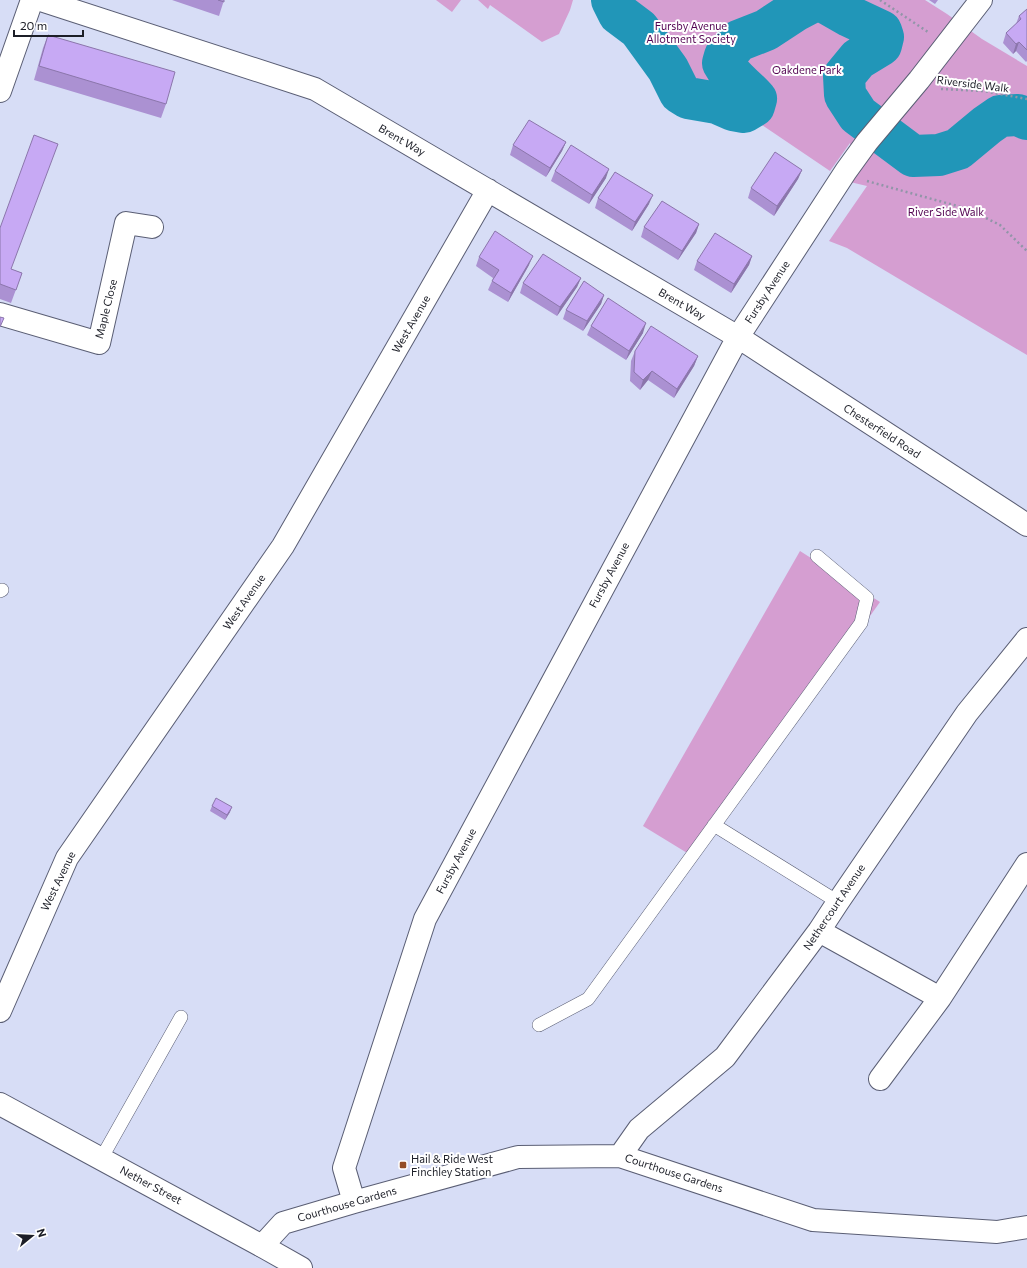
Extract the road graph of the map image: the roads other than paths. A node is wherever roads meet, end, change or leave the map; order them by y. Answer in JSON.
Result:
{"nodes":[{"id":1,"x":32,"y":0,"type":"edge"},
{"id":2,"x":41,"y":0,"type":"edge"},
{"id":3,"x":981,"y":0,"type":"edge"},
{"id":4,"x":0,"y":92,"type":"edge"},
{"id":5,"x":488,"y":190,"type":"junction"},
{"id":6,"x":152,"y":227,"type":"dead end"},
{"id":7,"x":0,"y":314,"type":"edge"},
{"id":8,"x":738,"y":337,"type":"junction"},
{"id":9,"x":1027,"y":525,"type":"edge"},
{"id":10,"x":817,"y":556,"type":"dead end"},
{"id":11,"x":1027,"y":639,"type":"edge"},
{"id":12,"x":714,"y":825,"type":"junction"},
{"id":13,"x":1027,"y":864,"type":"edge"},
{"id":14,"x":838,"y":902,"type":"junction"},
{"id":15,"x":819,"y":931,"type":"junction"},
{"id":16,"x":940,"y":998,"type":"junction"},
{"id":17,"x":0,"y":1011,"type":"edge"},
{"id":18,"x":180,"y":1017,"type":"dead end"},
{"id":19,"x":539,"y":1025,"type":"dead end"},
{"id":20,"x":880,"y":1079,"type":"dead end"},
{"id":21,"x":0,"y":1104,"type":"edge"},
{"id":22,"x":620,"y":1156,"type":"junction"},
{"id":23,"x":102,"y":1159,"type":"junction"},
{"id":24,"x":354,"y":1202,"type":"junction"},
{"id":25,"x":1027,"y":1227,"type":"edge"},
{"id":26,"x":262,"y":1246,"type":"junction"},
{"id":27,"x":300,"y":1268,"type":"edge"}],
"edges":[{"from":1,"to":4,"type":"street"},
{"from":2,"to":5,"type":"street","name":"Brent Way"},
{"from":3,"to":8,"type":"street","name":"Fursby Avenue"},
{"from":5,"to":8,"type":"street","name":"Brent Way"},
{"from":5,"to":17,"type":"street","name":"West Avenue"},
{"from":6,"to":7,"type":"street","name":"Maple Close"},
{"from":8,"to":9,"type":"street","name":"Chesterfield Road"},
{"from":8,"to":24,"type":"street","name":"Fursby Avenue"},
{"from":10,"to":12,"type":"lane"},
{"from":11,"to":14,"type":"street","name":"Nethercourt Avenue"},
{"from":12,"to":14,"type":"lane"},
{"from":12,"to":19,"type":"lane"},
{"from":13,"to":16,"type":"street"},
{"from":14,"to":15,"type":"street","name":"Nethercourt Avenue"},
{"from":15,"to":16,"type":"street"},
{"from":15,"to":22,"type":"street","name":"Nethercourt Avenue"},
{"from":16,"to":20,"type":"street"},
{"from":18,"to":23,"type":"lane"},
{"from":21,"to":23,"type":"street","name":"Nether Street"},
{"from":22,"to":24,"type":"street","name":"Courthouse Gardens"},
{"from":22,"to":25,"type":"street","name":"Courthouse Gardens"},
{"from":23,"to":26,"type":"street","name":"Nether Street"},
{"from":24,"to":26,"type":"street","name":"Courthouse Gardens"},
{"from":26,"to":27,"type":"street","name":"Nether Street"}]}
